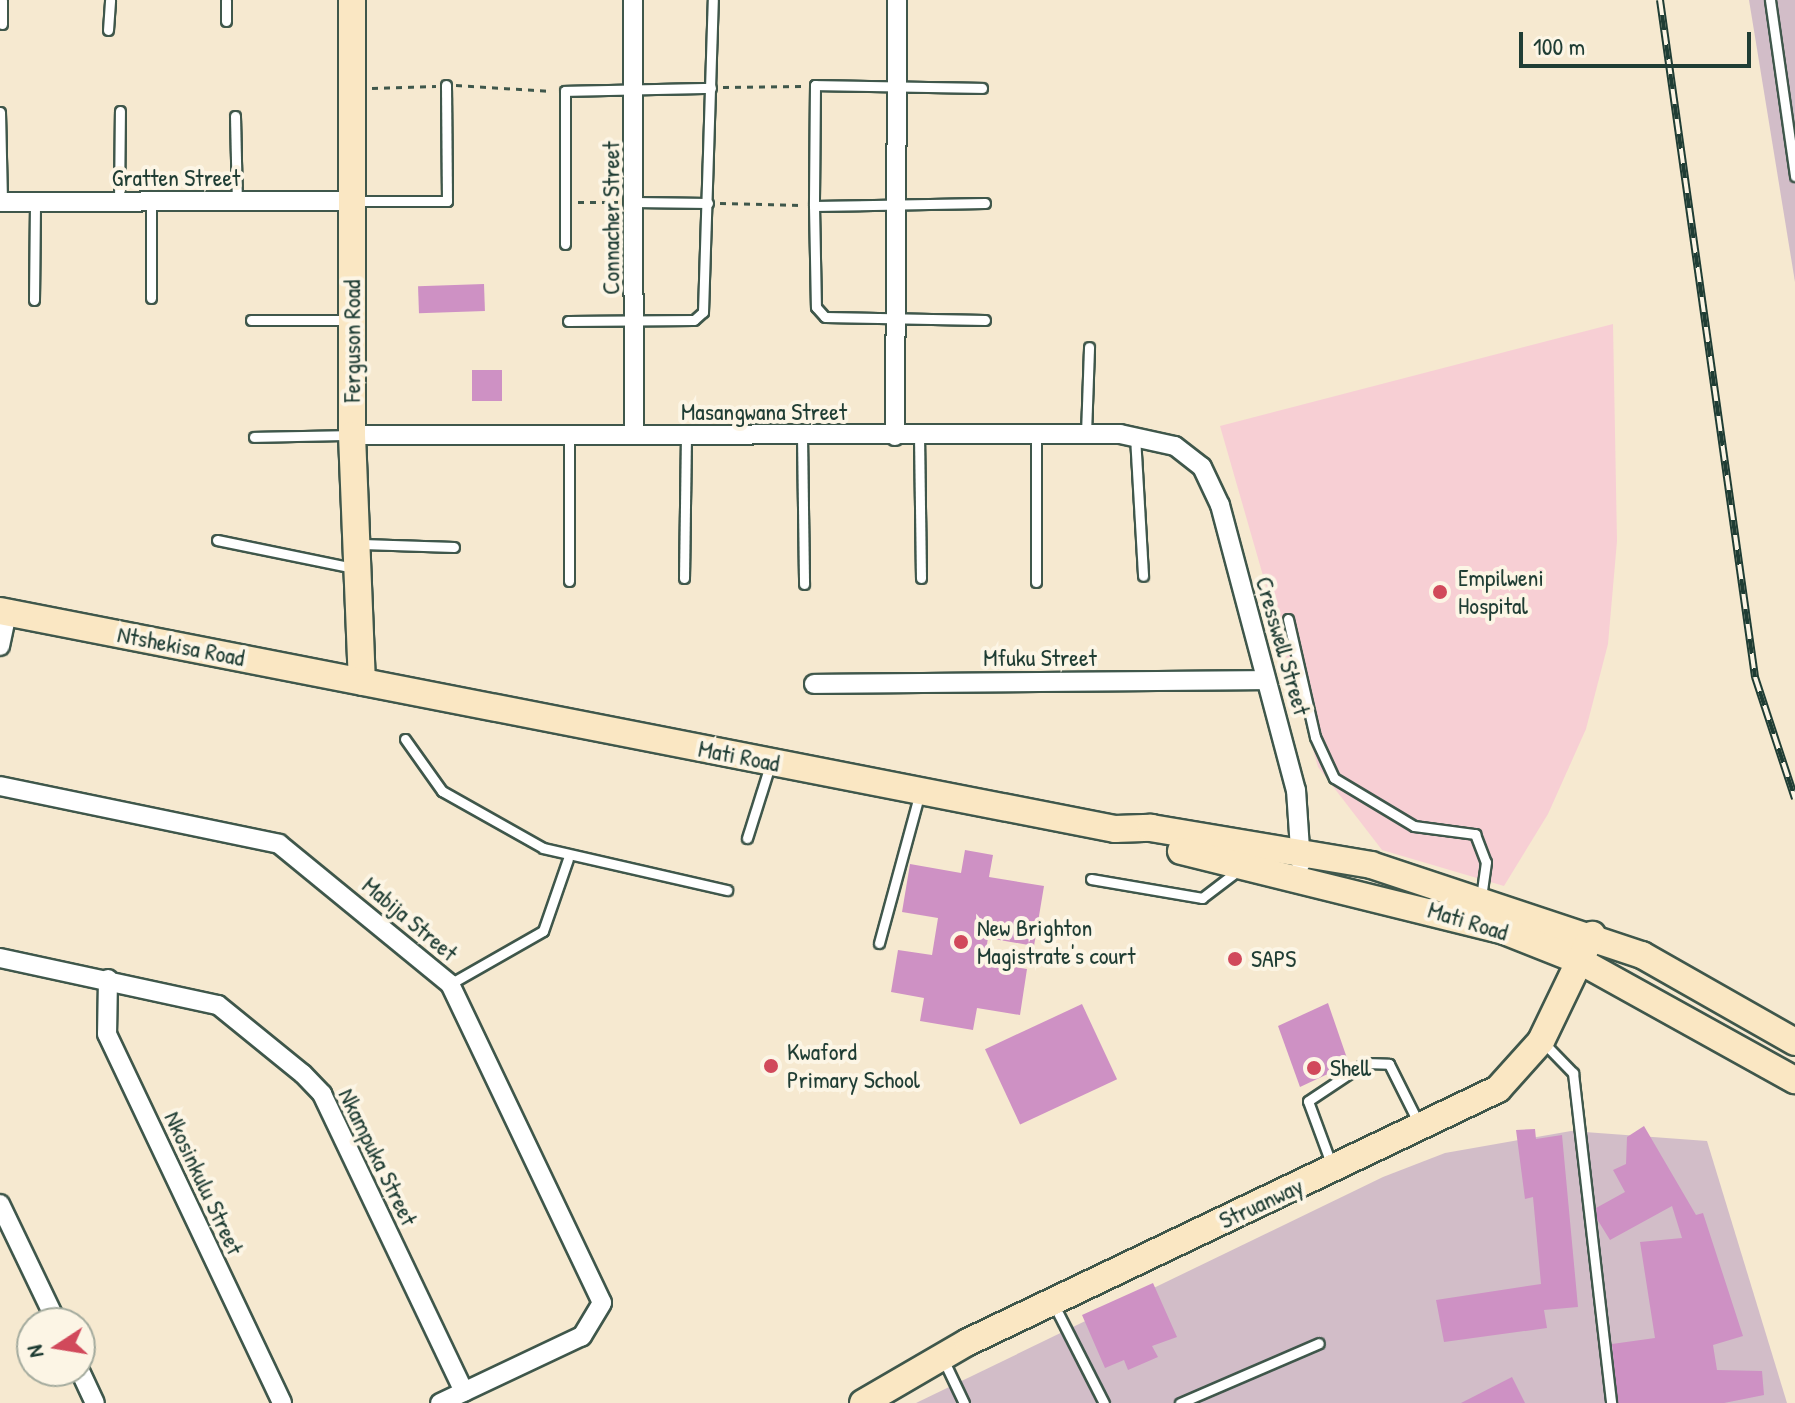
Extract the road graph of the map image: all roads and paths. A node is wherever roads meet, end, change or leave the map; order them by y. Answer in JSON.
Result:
{"nodes":[{"id":1,"x":2,"y":0,"type":"edge"},
{"id":2,"x":110,"y":0,"type":"edge"},
{"id":3,"x":226,"y":0,"type":"edge"},
{"id":4,"x":352,"y":0,"type":"edge"},
{"id":5,"x":633,"y":0,"type":"edge"},
{"id":6,"x":713,"y":0,"type":"edge"},
{"id":7,"x":897,"y":0,"type":"edge"},
{"id":8,"x":1770,"y":0,"type":"edge"},
{"id":9,"x":226,"y":21,"type":"dead end"},
{"id":10,"x":2,"y":24,"type":"edge"},
{"id":11,"x":108,"y":30,"type":"dead end"},
{"id":12,"x":446,"y":85,"type":"junction"},
{"id":13,"x":815,"y":85,"type":"junction"},
{"id":14,"x":896,"y":85,"type":"junction"},
{"id":15,"x":635,"y":87,"type":"junction"},
{"id":16,"x":354,"y":88,"type":"junction"},
{"id":17,"x":711,"y":88,"type":"junction"},
{"id":18,"x":982,"y":88,"type":"dead end"},
{"id":19,"x":563,"y":93,"type":"junction"},
{"id":20,"x":120,"y":111,"type":"dead end"},
{"id":21,"x":0,"y":112,"type":"edge"},
{"id":22,"x":235,"y":116,"type":"dead end"},
{"id":23,"x":1795,"y":176,"type":"edge"},
{"id":24,"x":352,"y":201,"type":"junction"},
{"id":25,"x":1,"y":202,"type":"edge"},
{"id":26,"x":35,"y":202,"type":"junction"},
{"id":27,"x":119,"y":202,"type":"junction"},
{"id":28,"x":151,"y":202,"type":"junction"},
{"id":29,"x":634,"y":202,"type":"junction"},
{"id":30,"x":237,"y":203,"type":"junction"},
{"id":31,"x":564,"y":203,"type":"junction"},
{"id":32,"x":708,"y":203,"type":"junction"},
{"id":33,"x":985,"y":203,"type":"dead end"},
{"id":34,"x":896,"y":204,"type":"junction"},
{"id":35,"x":814,"y":206,"type":"junction"},
{"id":36,"x":565,"y":244,"type":"dead end"},
{"id":37,"x":151,"y":298,"type":"dead end"},
{"id":38,"x":34,"y":300,"type":"dead end"},
{"id":39,"x":635,"y":319,"type":"junction"},
{"id":40,"x":251,"y":320,"type":"dead end"},
{"id":41,"x":351,"y":320,"type":"junction"},
{"id":42,"x":896,"y":320,"type":"junction"},
{"id":43,"x":985,"y":320,"type":"dead end"},
{"id":44,"x":568,"y":321,"type":"dead end"},
{"id":45,"x":1089,"y":347,"type":"dead end"},
{"id":46,"x":1036,"y":434,"type":"junction"},
{"id":47,"x":1086,"y":434,"type":"junction"},
{"id":48,"x":352,"y":435,"type":"junction"},
{"id":49,"x":569,"y":435,"type":"junction"},
{"id":50,"x":634,"y":435,"type":"junction"},
{"id":51,"x":919,"y":435,"type":"junction"},
{"id":52,"x":686,"y":436,"type":"junction"},
{"id":53,"x":802,"y":436,"type":"junction"},
{"id":54,"x":895,"y":436,"type":"junction"},
{"id":55,"x":1135,"y":436,"type":"junction"},
{"id":56,"x":254,"y":437,"type":"dead end"},
{"id":57,"x":1175,"y":446,"type":"joint"},
{"id":58,"x":217,"y":540,"type":"dead end"},
{"id":59,"x":454,"y":547,"type":"dead end"},
{"id":60,"x":362,"y":557,"type":"junction"},
{"id":61,"x":1143,"y":576,"type":"dead end"},
{"id":62,"x":684,"y":578,"type":"dead end"},
{"id":63,"x":921,"y":578,"type":"dead end"},
{"id":64,"x":569,"y":581,"type":"dead end"},
{"id":65,"x":1036,"y":582,"type":"dead end"},
{"id":66,"x":804,"y":584,"type":"dead end"},
{"id":67,"x":3,"y":612,"type":"edge"},
{"id":68,"x":1288,"y":619,"type":"dead end"},
{"id":69,"x":0,"y":646,"type":"edge"},
{"id":70,"x":1266,"y":680,"type":"junction"},
{"id":71,"x":362,"y":682,"type":"junction"},
{"id":72,"x":814,"y":684,"type":"dead end"},
{"id":73,"x":405,"y":739,"type":"dead end"},
{"id":74,"x":772,"y":762,"type":"junction"},
{"id":75,"x":0,"y":786,"type":"edge"},
{"id":76,"x":920,"y":791,"type":"junction"},
{"id":77,"x":747,"y":838,"type":"dead end"},
{"id":78,"x":1232,"y":856,"type":"junction"},
{"id":79,"x":568,"y":859,"type":"junction"},
{"id":80,"x":1300,"y":865,"type":"junction"},
{"id":81,"x":1091,"y":879,"type":"dead end"},
{"id":82,"x":1218,"y":886,"type":"junction"},
{"id":83,"x":727,"y":890,"type":"dead end"},
{"id":84,"x":1481,"y":897,"type":"junction"},
{"id":85,"x":1592,"y":935,"type":"junction"},
{"id":86,"x":879,"y":943,"type":"dead end"},
{"id":87,"x":0,"y":958,"type":"edge"},
{"id":88,"x":1580,"y":961,"type":"junction"},
{"id":89,"x":108,"y":979,"type":"junction"},
{"id":90,"x":450,"y":984,"type":"junction"},
{"id":91,"x":1541,"y":1041,"type":"junction"},
{"id":92,"x":1795,"y":1042,"type":"edge"},
{"id":93,"x":1795,"y":1080,"type":"edge"},
{"id":94,"x":1421,"y":1128,"type":"junction"},
{"id":95,"x":1333,"y":1169,"type":"junction"},
{"id":96,"x":0,"y":1204,"type":"edge"},
{"id":97,"x":1053,"y":1302,"type":"junction"},
{"id":98,"x":49,"y":1307,"type":"edge"},
{"id":99,"x":1319,"y":1343,"type":"dead end"},
{"id":100,"x":942,"y":1356,"type":"junction"},
{"id":101,"x":464,"y":1392,"type":"junction"},
{"id":102,"x":282,"y":1403,"type":"edge"},
{"id":103,"x":440,"y":1403,"type":"edge"},
{"id":104,"x":863,"y":1403,"type":"edge"},
{"id":105,"x":964,"y":1403,"type":"edge"},
{"id":106,"x":1104,"y":1403,"type":"edge"},
{"id":107,"x":1180,"y":1403,"type":"edge"},
{"id":108,"x":1611,"y":1403,"type":"edge"}],
"edges":[{"from":1,"to":10,"type":"lane"},
{"from":2,"to":11,"type":"lane"},
{"from":3,"to":9,"type":"lane"},
{"from":4,"to":16,"type":"street","name":"Ferguson Road"},
{"from":5,"to":15,"type":"street","name":"Connacher Street"},
{"from":6,"to":17,"type":"lane"},
{"from":7,"to":14,"type":"street"},
{"from":8,"to":23,"type":"lane"},
{"from":12,"to":16,"type":"path"},
{"from":12,"to":19,"type":"path"},
{"from":12,"to":24,"type":"lane"},
{"from":13,"to":14,"type":"lane"},
{"from":13,"to":17,"type":"path"},
{"from":13,"to":35,"type":"lane"},
{"from":14,"to":18,"type":"lane"},
{"from":14,"to":34,"type":"street"},
{"from":15,"to":17,"type":"lane"},
{"from":15,"to":19,"type":"lane"},
{"from":15,"to":29,"type":"street","name":"Connacher Street"},
{"from":16,"to":24,"type":"street","name":"Ferguson Road"},
{"from":17,"to":32,"type":"lane"},
{"from":19,"to":31,"type":"lane"},
{"from":20,"to":27,"type":"lane"},
{"from":21,"to":25,"type":"lane"},
{"from":22,"to":30,"type":"lane"},
{"from":24,"to":30,"type":"street","name":"Gratten Street"},
{"from":24,"to":41,"type":"street","name":"Ferguson Road"},
{"from":25,"to":26,"type":"street","name":"Gratten Street"},
{"from":26,"to":27,"type":"street","name":"Gratten Street"},
{"from":26,"to":38,"type":"lane"},
{"from":27,"to":28,"type":"street","name":"Gratten Street"},
{"from":28,"to":30,"type":"street","name":"Gratten Street"},
{"from":28,"to":37,"type":"lane"},
{"from":29,"to":31,"type":"path"},
{"from":29,"to":32,"type":"lane"},
{"from":29,"to":39,"type":"street","name":"Connacher Street"},
{"from":31,"to":36,"type":"lane"},
{"from":32,"to":35,"type":"path"},
{"from":32,"to":39,"type":"lane"},
{"from":33,"to":34,"type":"lane"},
{"from":34,"to":35,"type":"lane"},
{"from":34,"to":42,"type":"street"},
{"from":35,"to":42,"type":"lane"},
{"from":39,"to":44,"type":"lane"},
{"from":39,"to":50,"type":"street","name":"Connacher Street"},
{"from":40,"to":41,"type":"lane"},
{"from":41,"to":48,"type":"street","name":"Ferguson Road"},
{"from":42,"to":43,"type":"lane"},
{"from":42,"to":54,"type":"street"},
{"from":45,"to":47,"type":"lane"},
{"from":46,"to":47,"type":"street","name":"Masangwana Street"},
{"from":46,"to":51,"type":"street","name":"Masangwana Street"},
{"from":46,"to":65,"type":"lane"},
{"from":47,"to":55,"type":"street","name":"Masangwana Street"},
{"from":48,"to":49,"type":"street","name":"Masangwana Street"},
{"from":48,"to":56,"type":"lane"},
{"from":48,"to":60,"type":"street","name":"Ferguson Road"},
{"from":49,"to":50,"type":"street","name":"Masangwana Street"},
{"from":49,"to":64,"type":"lane"},
{"from":50,"to":52,"type":"street","name":"Masangwana Street"},
{"from":51,"to":54,"type":"street","name":"Masangwana Street"},
{"from":51,"to":63,"type":"lane"},
{"from":52,"to":53,"type":"street","name":"Masangwana Street"},
{"from":52,"to":62,"type":"lane"},
{"from":53,"to":54,"type":"street","name":"Masangwana Street"},
{"from":53,"to":66,"type":"lane"},
{"from":55,"to":57,"type":"street","name":"Masangwana Street"},
{"from":55,"to":61,"type":"lane"},
{"from":57,"to":70,"type":"street","name":"Cresswell Street"},
{"from":58,"to":60,"type":"lane"},
{"from":59,"to":60,"type":"lane"},
{"from":60,"to":71,"type":"street","name":"Ferguson Road"},
{"from":67,"to":69,"type":"street"},
{"from":67,"to":71,"type":"street","name":"Ntshekisa Road"},
{"from":68,"to":84,"type":"lane"},
{"from":70,"to":72,"type":"street","name":"Mfuku Street"},
{"from":70,"to":80,"type":"street","name":"Cresswell Street"},
{"from":71,"to":74,"type":"street","name":"Mati Road"},
{"from":73,"to":79,"type":"lane"},
{"from":74,"to":76,"type":"street","name":"Mati Road"},
{"from":74,"to":77,"type":"lane"},
{"from":75,"to":90,"type":"street","name":"Mabija Street"},
{"from":76,"to":78,"type":"street","name":"Mati Road"},
{"from":76,"to":86,"type":"lane"},
{"from":78,"to":80,"type":"street","name":"Mati Road"},
{"from":78,"to":82,"type":"lane"},
{"from":78,"to":82,"type":"lane"},
{"from":79,"to":83,"type":"lane"},
{"from":79,"to":90,"type":"lane"},
{"from":80,"to":84,"type":"street","name":"Mati Road"},
{"from":80,"to":88,"type":"street","name":"Mati Road"},
{"from":81,"to":82,"type":"lane"},
{"from":84,"to":85,"type":"street","name":"Mati Road"},
{"from":85,"to":88,"type":"street","name":"Struanway"},
{"from":85,"to":92,"type":"street","name":"Mati Road"},
{"from":87,"to":89,"type":"street","name":"Nkampuka Street"},
{"from":88,"to":91,"type":"street","name":"Struanway"},
{"from":88,"to":93,"type":"street","name":"Mati Road"},
{"from":89,"to":101,"type":"street","name":"Nkampuka Street"},
{"from":89,"to":102,"type":"street","name":"Nkosinkulu Street"},
{"from":90,"to":101,"type":"street","name":"Mabija Street"},
{"from":91,"to":94,"type":"street","name":"Struanway"},
{"from":91,"to":108,"type":"lane"},
{"from":94,"to":95,"type":"street","name":"Struanway"},
{"from":94,"to":95,"type":"lane"},
{"from":95,"to":97,"type":"street","name":"Struanway"},
{"from":96,"to":98,"type":"street"},
{"from":97,"to":100,"type":"street","name":"Struanway"},
{"from":97,"to":106,"type":"lane"},
{"from":99,"to":107,"type":"lane"},
{"from":100,"to":104,"type":"street","name":"Struanway"},
{"from":100,"to":105,"type":"lane"},
{"from":101,"to":103,"type":"street"}]}
